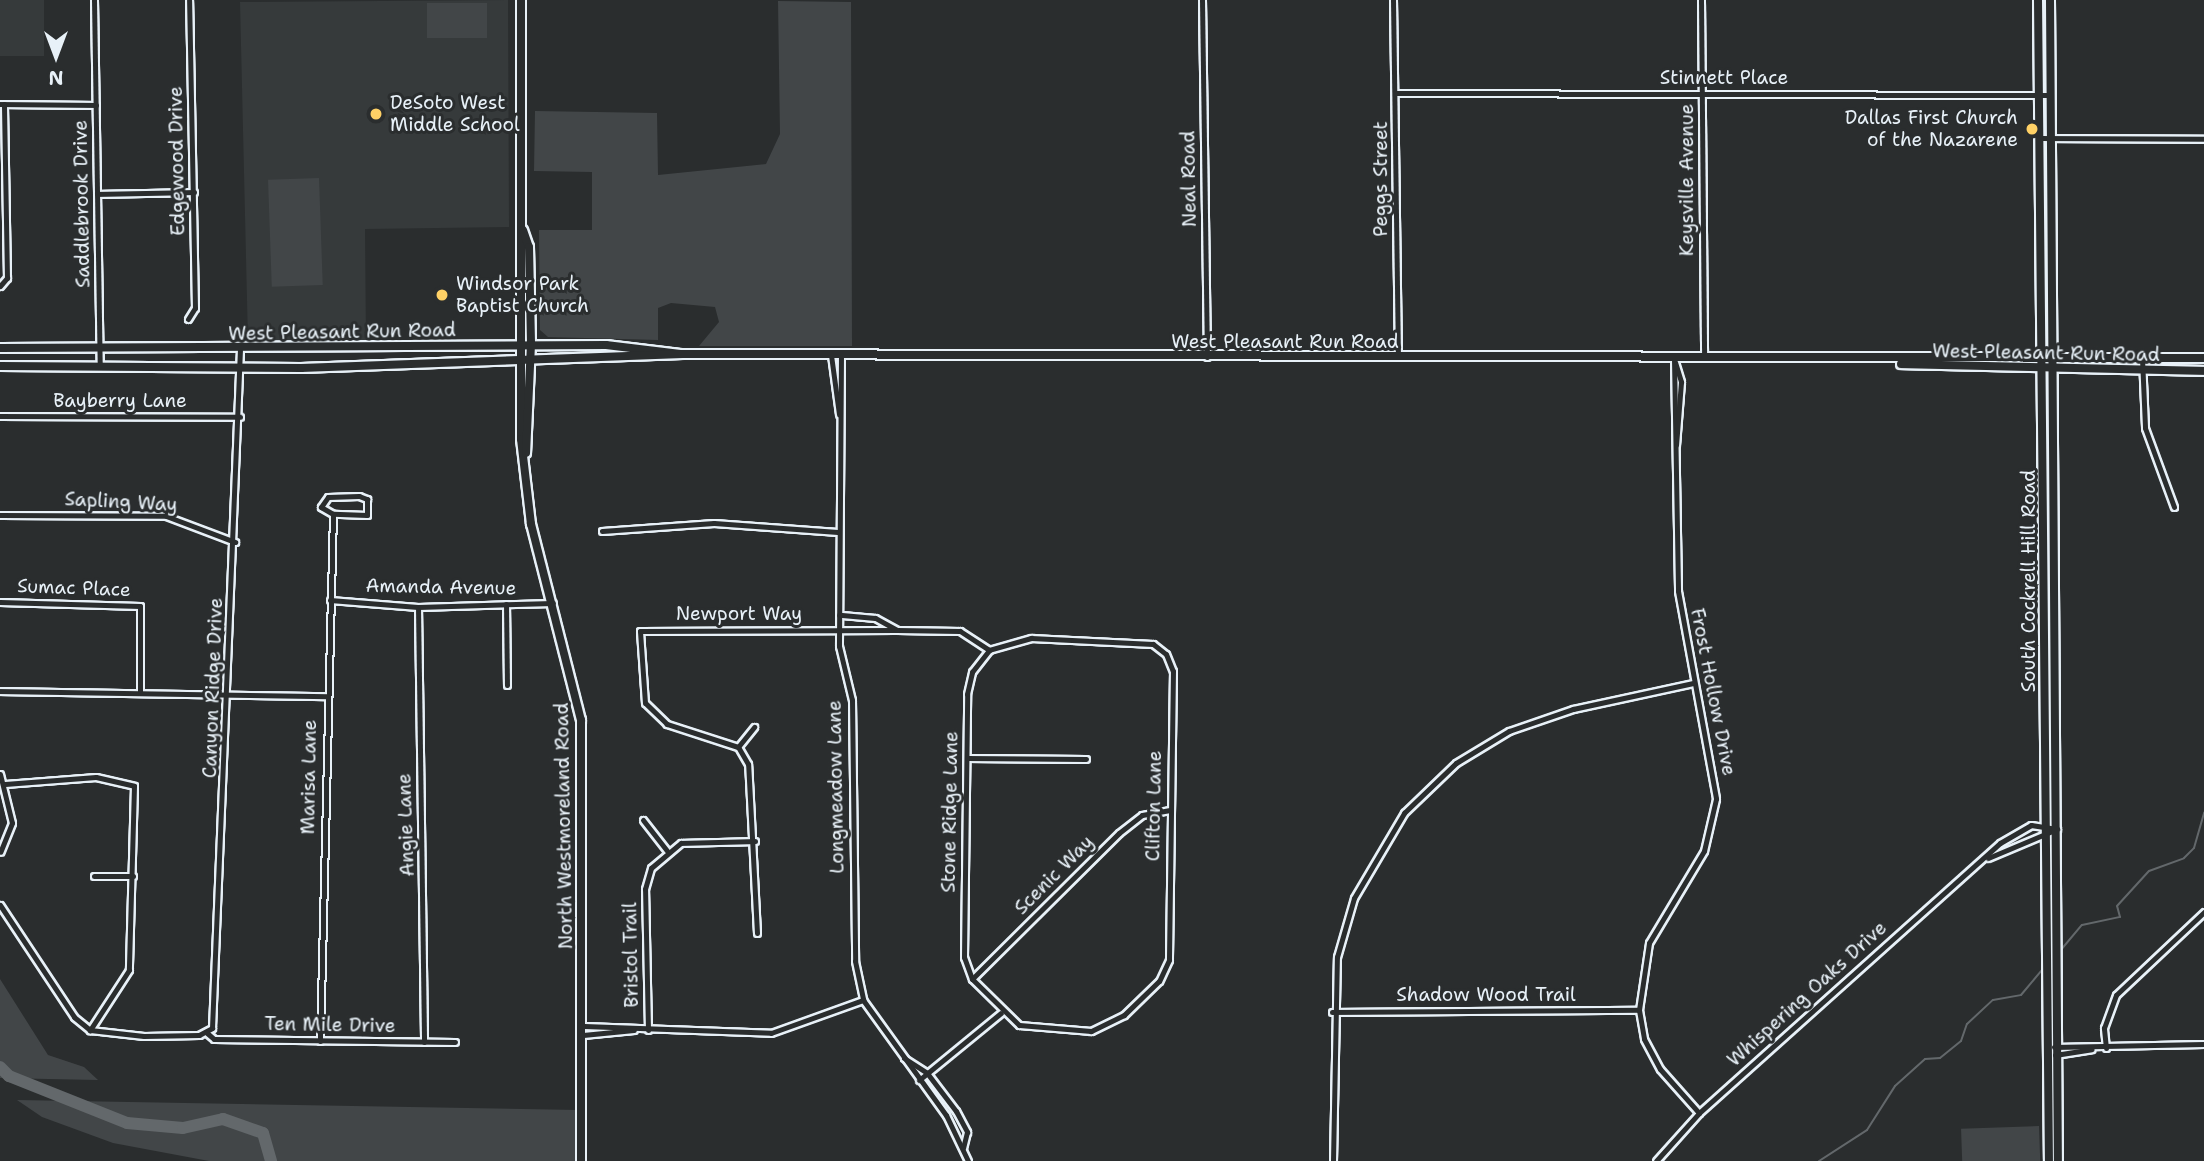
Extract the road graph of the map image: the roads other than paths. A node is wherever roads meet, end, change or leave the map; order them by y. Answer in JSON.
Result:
{"nodes":[{"id":1,"x":94,"y":0,"type":"edge"},
{"id":2,"x":189,"y":0,"type":"edge"},
{"id":3,"x":521,"y":0,"type":"edge"},
{"id":4,"x":1202,"y":0,"type":"edge"},
{"id":5,"x":1393,"y":0,"type":"edge"},
{"id":6,"x":1701,"y":0,"type":"edge"},
{"id":7,"x":2038,"y":0,"type":"edge"},
{"id":8,"x":2050,"y":0,"type":"edge"},
{"id":9,"x":1397,"y":93,"type":"junction"},
{"id":10,"x":1702,"y":94,"type":"junction"},
{"id":11,"x":2039,"y":95,"type":"junction"},
{"id":12,"x":2051,"y":95,"type":"junction"},
{"id":13,"x":2,"y":104,"type":"edge"},
{"id":14,"x":96,"y":105,"type":"junction"},
{"id":15,"x":2040,"y":138,"type":"junction"},
{"id":16,"x":2051,"y":138,"type":"junction"},
{"id":17,"x":2204,"y":139,"type":"edge"},
{"id":18,"x":194,"y":192,"type":"junction"},
{"id":19,"x":97,"y":194,"type":"junction"},
{"id":20,"x":2,"y":195,"type":"edge"},
{"id":21,"x":523,"y":230,"type":"junction"},
{"id":22,"x":0,"y":286,"type":"edge"},
{"id":23,"x":188,"y":318,"type":"dead end"},
{"id":24,"x":519,"y":344,"type":"junction"},
{"id":25,"x":531,"y":344,"type":"junction"},
{"id":26,"x":413,"y":347,"type":"junction"},
{"id":27,"x":0,"y":348,"type":"edge"},
{"id":28,"x":100,"y":348,"type":"junction"},
{"id":29,"x":240,"y":350,"type":"junction"},
{"id":30,"x":683,"y":354,"type":"junction"},
{"id":31,"x":831,"y":355,"type":"junction"},
{"id":32,"x":841,"y":355,"type":"junction"},
{"id":33,"x":2043,"y":357,"type":"junction"},
{"id":34,"x":530,"y":358,"type":"junction"},
{"id":35,"x":1207,"y":358,"type":"junction"},
{"id":36,"x":2056,"y":358,"type":"junction"},
{"id":37,"x":2142,"y":358,"type":"junction"},
{"id":38,"x":2204,"y":358,"type":"edge"},
{"id":39,"x":519,"y":359,"type":"junction"},
{"id":40,"x":1398,"y":359,"type":"junction"},
{"id":41,"x":1674,"y":359,"type":"junction"},
{"id":42,"x":1704,"y":359,"type":"junction"},
{"id":43,"x":1888,"y":362,"type":"junction"},
{"id":44,"x":414,"y":363,"type":"junction"},
{"id":45,"x":0,"y":366,"type":"edge"},
{"id":46,"x":100,"y":366,"type":"junction"},
{"id":47,"x":240,"y":367,"type":"junction"},
{"id":48,"x":2043,"y":370,"type":"junction"},
{"id":49,"x":2057,"y":371,"type":"junction"},
{"id":50,"x":2143,"y":371,"type":"junction"},
{"id":51,"x":2204,"y":371,"type":"edge"},
{"id":52,"x":0,"y":416,"type":"edge"},
{"id":53,"x":240,"y":417,"type":"junction"},
{"id":54,"x":841,"y":420,"type":"junction"},
{"id":55,"x":1675,"y":448,"type":"junction"},
{"id":56,"x":525,"y":455,"type":"junction"},
{"id":57,"x":2174,"y":507,"type":"dead end"},
{"id":58,"x":333,"y":514,"type":"junction"},
{"id":59,"x":0,"y":515,"type":"edge"},
{"id":60,"x":602,"y":531,"type":"dead end"},
{"id":61,"x":838,"y":532,"type":"junction"},
{"id":62,"x":235,"y":542,"type":"junction"},
{"id":63,"x":330,"y":600,"type":"junction"},
{"id":64,"x":0,"y":602,"type":"edge"},
{"id":65,"x":553,"y":603,"type":"junction"},
{"id":66,"x":506,"y":604,"type":"junction"},
{"id":67,"x":418,"y":607,"type":"junction"},
{"id":68,"x":838,"y":615,"type":"junction"},
{"id":69,"x":876,"y":618,"type":"junction"},
{"id":70,"x":839,"y":629,"type":"junction"},
{"id":71,"x":897,"y":630,"type":"junction"},
{"id":72,"x":875,"y":631,"type":"junction"},
{"id":73,"x":989,"y":650,"type":"junction"},
{"id":74,"x":1693,"y":683,"type":"junction"},
{"id":75,"x":507,"y":685,"type":"dead end"},
{"id":76,"x":0,"y":691,"type":"edge"},
{"id":77,"x":139,"y":692,"type":"junction"},
{"id":78,"x":228,"y":693,"type":"junction"},
{"id":79,"x":326,"y":696,"type":"junction"},
{"id":80,"x":754,"y":727,"type":"dead end"},
{"id":81,"x":738,"y":747,"type":"junction"},
{"id":82,"x":967,"y":758,"type":"junction"},
{"id":83,"x":1086,"y":759,"type":"dead end"},
{"id":84,"x":0,"y":774,"type":"edge"},
{"id":85,"x":5,"y":783,"type":"junction"},
{"id":86,"x":1169,"y":810,"type":"junction"},
{"id":87,"x":643,"y":820,"type":"dead end"},
{"id":88,"x":2045,"y":823,"type":"junction"},
{"id":89,"x":2057,"y":829,"type":"junction"},
{"id":90,"x":2045,"y":833,"type":"junction"},
{"id":91,"x":755,"y":841,"type":"junction"},
{"id":92,"x":667,"y":851,"type":"junction"},
{"id":93,"x":0,"y":852,"type":"edge"},
{"id":94,"x":1988,"y":858,"type":"junction"},
{"id":95,"x":94,"y":876,"type":"dead end"},
{"id":96,"x":133,"y":876,"type":"junction"},
{"id":97,"x":0,"y":905,"type":"edge"},
{"id":98,"x":2204,"y":912,"type":"edge"},
{"id":99,"x":757,"y":933,"type":"dead end"},
{"id":100,"x":972,"y":979,"type":"junction"},
{"id":101,"x":863,"y":1000,"type":"junction"},
{"id":102,"x":1639,"y":1010,"type":"junction"},
{"id":103,"x":1332,"y":1012,"type":"junction"},
{"id":104,"x":1001,"y":1013,"type":"junction"},
{"id":105,"x":90,"y":1030,"type":"junction"},
{"id":106,"x":634,"y":1030,"type":"junction"},
{"id":107,"x":648,"y":1030,"type":"junction"},
{"id":108,"x":210,"y":1031,"type":"junction"},
{"id":109,"x":584,"y":1031,"type":"junction"},
{"id":110,"x":320,"y":1041,"type":"junction"},
{"id":111,"x":424,"y":1042,"type":"junction"},
{"id":112,"x":455,"y":1042,"type":"dead end"},
{"id":113,"x":2204,"y":1044,"type":"edge"},
{"id":114,"x":2056,"y":1046,"type":"junction"},
{"id":115,"x":2106,"y":1048,"type":"junction"},
{"id":116,"x":2092,"y":1049,"type":"junction"},
{"id":117,"x":2045,"y":1051,"type":"junction"},
{"id":118,"x":2056,"y":1056,"type":"junction"},
{"id":119,"x":904,"y":1058,"type":"junction"},
{"id":120,"x":927,"y":1073,"type":"junction"},
{"id":121,"x":919,"y":1080,"type":"junction"},
{"id":122,"x":1699,"y":1113,"type":"junction"},
{"id":123,"x":963,"y":1149,"type":"junction"},
{"id":124,"x":581,"y":1161,"type":"edge"},
{"id":125,"x":968,"y":1161,"type":"edge"},
{"id":126,"x":1333,"y":1161,"type":"edge"},
{"id":127,"x":1656,"y":1161,"type":"edge"},
{"id":128,"x":2049,"y":1161,"type":"edge"},
{"id":129,"x":2058,"y":1161,"type":"edge"}],
"edges":[{"from":1,"to":14,"type":"street","name":"Saddlebrook Drive"},
{"from":2,"to":18,"type":"street","name":"Edgewood Drive"},
{"from":3,"to":21,"type":"main road","name":"North Westmoreland Road"},
{"from":4,"to":35,"type":"street","name":"Neal Road"},
{"from":5,"to":9,"type":"street","name":"Peggs Street"},
{"from":6,"to":10,"type":"street","name":"Keysville Avenue"},
{"from":7,"to":11,"type":"main road","name":"South Cockrell Hill Road"},
{"from":8,"to":12,"type":"main road","name":"South Cockrell Hill Road"},
{"from":9,"to":10,"type":"street","name":"Stinnett Place"},
{"from":9,"to":40,"type":"street","name":"Peggs Street"},
{"from":10,"to":11,"type":"street","name":"Stinnett Place"},
{"from":10,"to":42,"type":"street","name":"Keysville Avenue"},
{"from":11,"to":12,"type":"street","name":"Stinnett Place"},
{"from":11,"to":15,"type":"main road","name":"South Cockrell Hill Road"},
{"from":12,"to":16,"type":"main road","name":"South Cockrell Hill Road"},
{"from":13,"to":14,"type":"street"},
{"from":13,"to":20,"type":"street"},
{"from":14,"to":19,"type":"street","name":"Saddlebrook Drive"},
{"from":15,"to":16,"type":"street"},
{"from":15,"to":33,"type":"main road","name":"South Cockrell Hill Road"},
{"from":16,"to":17,"type":"street"},
{"from":16,"to":36,"type":"main road","name":"South Cockrell Hill Road"},
{"from":18,"to":19,"type":"street"},
{"from":18,"to":23,"type":"street","name":"Edgewood Drive"},
{"from":19,"to":28,"type":"street","name":"Saddlebrook Drive"},
{"from":20,"to":22,"type":"street"},
{"from":21,"to":24,"type":"main road","name":"North Westmoreland Road"},
{"from":21,"to":25,"type":"main road","name":"North Westmoreland Road"},
{"from":24,"to":25,"type":"main road","name":"West Pleasant Run Road"},
{"from":24,"to":26,"type":"main road","name":"West Pleasant Run Road"},
{"from":24,"to":39,"type":"main road","name":"North Westmoreland Road"},
{"from":25,"to":30,"type":"main road","name":"West Pleasant Run Road"},
{"from":25,"to":34,"type":"main road","name":"North Westmoreland Road"},
{"from":26,"to":29,"type":"main road","name":"West Pleasant Run Road"},
{"from":26,"to":44,"type":"main road"},
{"from":27,"to":28,"type":"main road","name":"West Pleasant Run Road"},
{"from":28,"to":29,"type":"main road","name":"West Pleasant Run Road"},
{"from":28,"to":46,"type":"street","name":"Saddlebrook Drive"},
{"from":29,"to":47,"type":"street","name":"Canyon Ridge Drive"},
{"from":30,"to":31,"type":"main road","name":"West Pleasant Run Road"},
{"from":30,"to":34,"type":"main road","name":"West Pleasant Run Road"},
{"from":31,"to":32,"type":"main road","name":"West Pleasant Run Road"},
{"from":31,"to":54,"type":"street","name":"Longmeadow Lane"},
{"from":32,"to":35,"type":"main road","name":"West Pleasant Run Road"},
{"from":32,"to":54,"type":"street","name":"Longmeadow Lane"},
{"from":33,"to":36,"type":"main road","name":"West Pleasant Run Road"},
{"from":33,"to":43,"type":"main road","name":"West Pleasant Run Road"},
{"from":33,"to":48,"type":"main road","name":"South Cockrell Hill Road"},
{"from":34,"to":39,"type":"main road","name":"West Pleasant Run Road"},
{"from":34,"to":56,"type":"main road","name":"North Westmoreland Road"},
{"from":35,"to":40,"type":"main road","name":"West Pleasant Run Road"},
{"from":36,"to":37,"type":"main road","name":"West Pleasant Run Road"},
{"from":36,"to":49,"type":"main road","name":"South Cockrell Hill Road"},
{"from":37,"to":38,"type":"main road","name":"West Pleasant Run Road"},
{"from":37,"to":50,"type":"street"},
{"from":39,"to":44,"type":"main road","name":"West Pleasant Run Road"},
{"from":39,"to":56,"type":"main road","name":"North Westmoreland Road"},
{"from":40,"to":41,"type":"main road","name":"West Pleasant Run Road"},
{"from":41,"to":42,"type":"main road","name":"West Pleasant Run Road"},
{"from":41,"to":55,"type":"street","name":"Frost Hollow Drive"},
{"from":41,"to":55,"type":"street","name":"Frost Hollow Drive"},
{"from":42,"to":43,"type":"main road","name":"West Pleasant Run Road"},
{"from":43,"to":48,"type":"main road","name":"West Pleasant Run Road"},
{"from":44,"to":47,"type":"main road","name":"West Pleasant Run Road"},
{"from":45,"to":46,"type":"main road","name":"West Pleasant Run Road"},
{"from":46,"to":47,"type":"main road","name":"West Pleasant Run Road"},
{"from":47,"to":53,"type":"street","name":"Canyon Ridge Drive"},
{"from":48,"to":49,"type":"main road","name":"West Pleasant Run Road"},
{"from":48,"to":88,"type":"main road","name":"South Cockrell Hill Road"},
{"from":49,"to":50,"type":"main road","name":"West Pleasant Run Road"},
{"from":49,"to":89,"type":"main road","name":"South Cockrell Hill Road"},
{"from":50,"to":51,"type":"main road","name":"West Pleasant Run Road"},
{"from":50,"to":57,"type":"street"},
{"from":52,"to":53,"type":"street","name":"Bayberry Lane"},
{"from":53,"to":62,"type":"street","name":"Canyon Ridge Drive"},
{"from":54,"to":61,"type":"street","name":"Longmeadow Lane"},
{"from":55,"to":74,"type":"street","name":"Frost Hollow Drive"},
{"from":56,"to":65,"type":"main road","name":"North Westmoreland Road"},
{"from":58,"to":58,"type":"street","name":"Marisa Lane"},
{"from":58,"to":63,"type":"street","name":"Marisa Lane"},
{"from":59,"to":62,"type":"street","name":"Sapling Way"},
{"from":60,"to":61,"type":"street"},
{"from":61,"to":68,"type":"street","name":"Longmeadow Lane"},
{"from":62,"to":78,"type":"street","name":"Canyon Ridge Drive"},
{"from":63,"to":67,"type":"street","name":"Amanda Avenue"},
{"from":63,"to":79,"type":"street","name":"Marisa Lane"},
{"from":64,"to":77,"type":"street","name":"Sumac Place"},
{"from":65,"to":66,"type":"street","name":"Amanda Avenue"},
{"from":65,"to":109,"type":"main road","name":"North Westmoreland Road"},
{"from":66,"to":67,"type":"street","name":"Amanda Avenue"},
{"from":66,"to":75,"type":"street"},
{"from":67,"to":111,"type":"street","name":"Angie Lane"},
{"from":68,"to":69,"type":"street"},
{"from":68,"to":70,"type":"street","name":"Longmeadow Lane"},
{"from":69,"to":71,"type":"street"},
{"from":69,"to":72,"type":"street"},
{"from":70,"to":72,"type":"street","name":"Newport Way"},
{"from":70,"to":81,"type":"street","name":"Newport Way"},
{"from":70,"to":101,"type":"street","name":"Longmeadow Lane"},
{"from":71,"to":72,"type":"street","name":"Newport Way"},
{"from":71,"to":73,"type":"street","name":"Newport Way"},
{"from":73,"to":82,"type":"street","name":"Stone Ridge Lane"},
{"from":73,"to":86,"type":"street","name":"Clifton Lane"},
{"from":74,"to":102,"type":"street","name":"Frost Hollow Drive"},
{"from":74,"to":103,"type":"street"},
{"from":76,"to":77,"type":"street"},
{"from":77,"to":78,"type":"street"},
{"from":78,"to":79,"type":"street"},
{"from":78,"to":108,"type":"street","name":"Canyon Ridge Drive"},
{"from":79,"to":110,"type":"street","name":"Marisa Lane"},
{"from":80,"to":81,"type":"street"},
{"from":81,"to":91,"type":"street"},
{"from":82,"to":83,"type":"street"},
{"from":82,"to":100,"type":"street","name":"Stone Ridge Lane"},
{"from":84,"to":85,"type":"street"},
{"from":85,"to":93,"type":"street"},
{"from":85,"to":96,"type":"street"},
{"from":86,"to":100,"type":"street","name":"Scenic Way"},
{"from":86,"to":104,"type":"street","name":"Clifton Lane"},
{"from":87,"to":92,"type":"street"},
{"from":88,"to":89,"type":"street"},
{"from":88,"to":90,"type":"main road","name":"South Cockrell Hill Road"},
{"from":88,"to":94,"type":"street","name":"Whispering Oaks Drive"},
{"from":89,"to":90,"type":"street","name":"Whispering Oaks Drive"},
{"from":89,"to":114,"type":"main road","name":"South Cockrell Hill Road"},
{"from":90,"to":94,"type":"street","name":"Whispering Oaks Drive"},
{"from":90,"to":117,"type":"main road","name":"South Cockrell Hill Road"},
{"from":91,"to":92,"type":"street"},
{"from":91,"to":99,"type":"street"},
{"from":92,"to":107,"type":"street","name":"Bristol Trail"},
{"from":94,"to":122,"type":"street","name":"Whispering Oaks Drive"},
{"from":95,"to":96,"type":"street"},
{"from":96,"to":105,"type":"street"},
{"from":97,"to":105,"type":"street"},
{"from":98,"to":115,"type":"street"},
{"from":100,"to":104,"type":"street"},
{"from":101,"to":107,"type":"street"},
{"from":101,"to":119,"type":"street","name":"Longmeadow Lane"},
{"from":102,"to":103,"type":"street","name":"Shadow Wood Trail"},
{"from":102,"to":122,"type":"street","name":"Frost Hollow Drive"},
{"from":103,"to":126,"type":"street"},
{"from":104,"to":120,"type":"street"},
{"from":105,"to":108,"type":"street","name":"Ten Mile Drive"},
{"from":106,"to":107,"type":"street"},
{"from":106,"to":109,"type":"street"},
{"from":106,"to":109,"type":"street"},
{"from":108,"to":110,"type":"street","name":"Ten Mile Drive"},
{"from":109,"to":124,"type":"main road","name":"North Westmoreland Road"},
{"from":110,"to":111,"type":"street","name":"Ten Mile Drive"},
{"from":111,"to":112,"type":"street","name":"Ten Mile Drive"},
{"from":113,"to":115,"type":"street"},
{"from":114,"to":116,"type":"street"},
{"from":114,"to":117,"type":"street"},
{"from":114,"to":118,"type":"main road","name":"South Cockrell Hill Road"},
{"from":115,"to":116,"type":"street"},
{"from":116,"to":118,"type":"street"},
{"from":117,"to":118,"type":"street"},
{"from":117,"to":128,"type":"main road","name":"South Cockrell Hill Road"},
{"from":118,"to":129,"type":"main road","name":"South Cockrell Hill Road"},
{"from":119,"to":120,"type":"street","name":"Longmeadow Lane"},
{"from":119,"to":121,"type":"street","name":"Longmeadow Lane"},
{"from":120,"to":121,"type":"street"},
{"from":120,"to":123,"type":"street","name":"Longmeadow Lane"},
{"from":121,"to":123,"type":"street","name":"Longmeadow Lane"},
{"from":122,"to":127,"type":"street","name":"Whispering Oaks Drive"},
{"from":123,"to":125,"type":"street","name":"Longmeadow Lane"}]}
